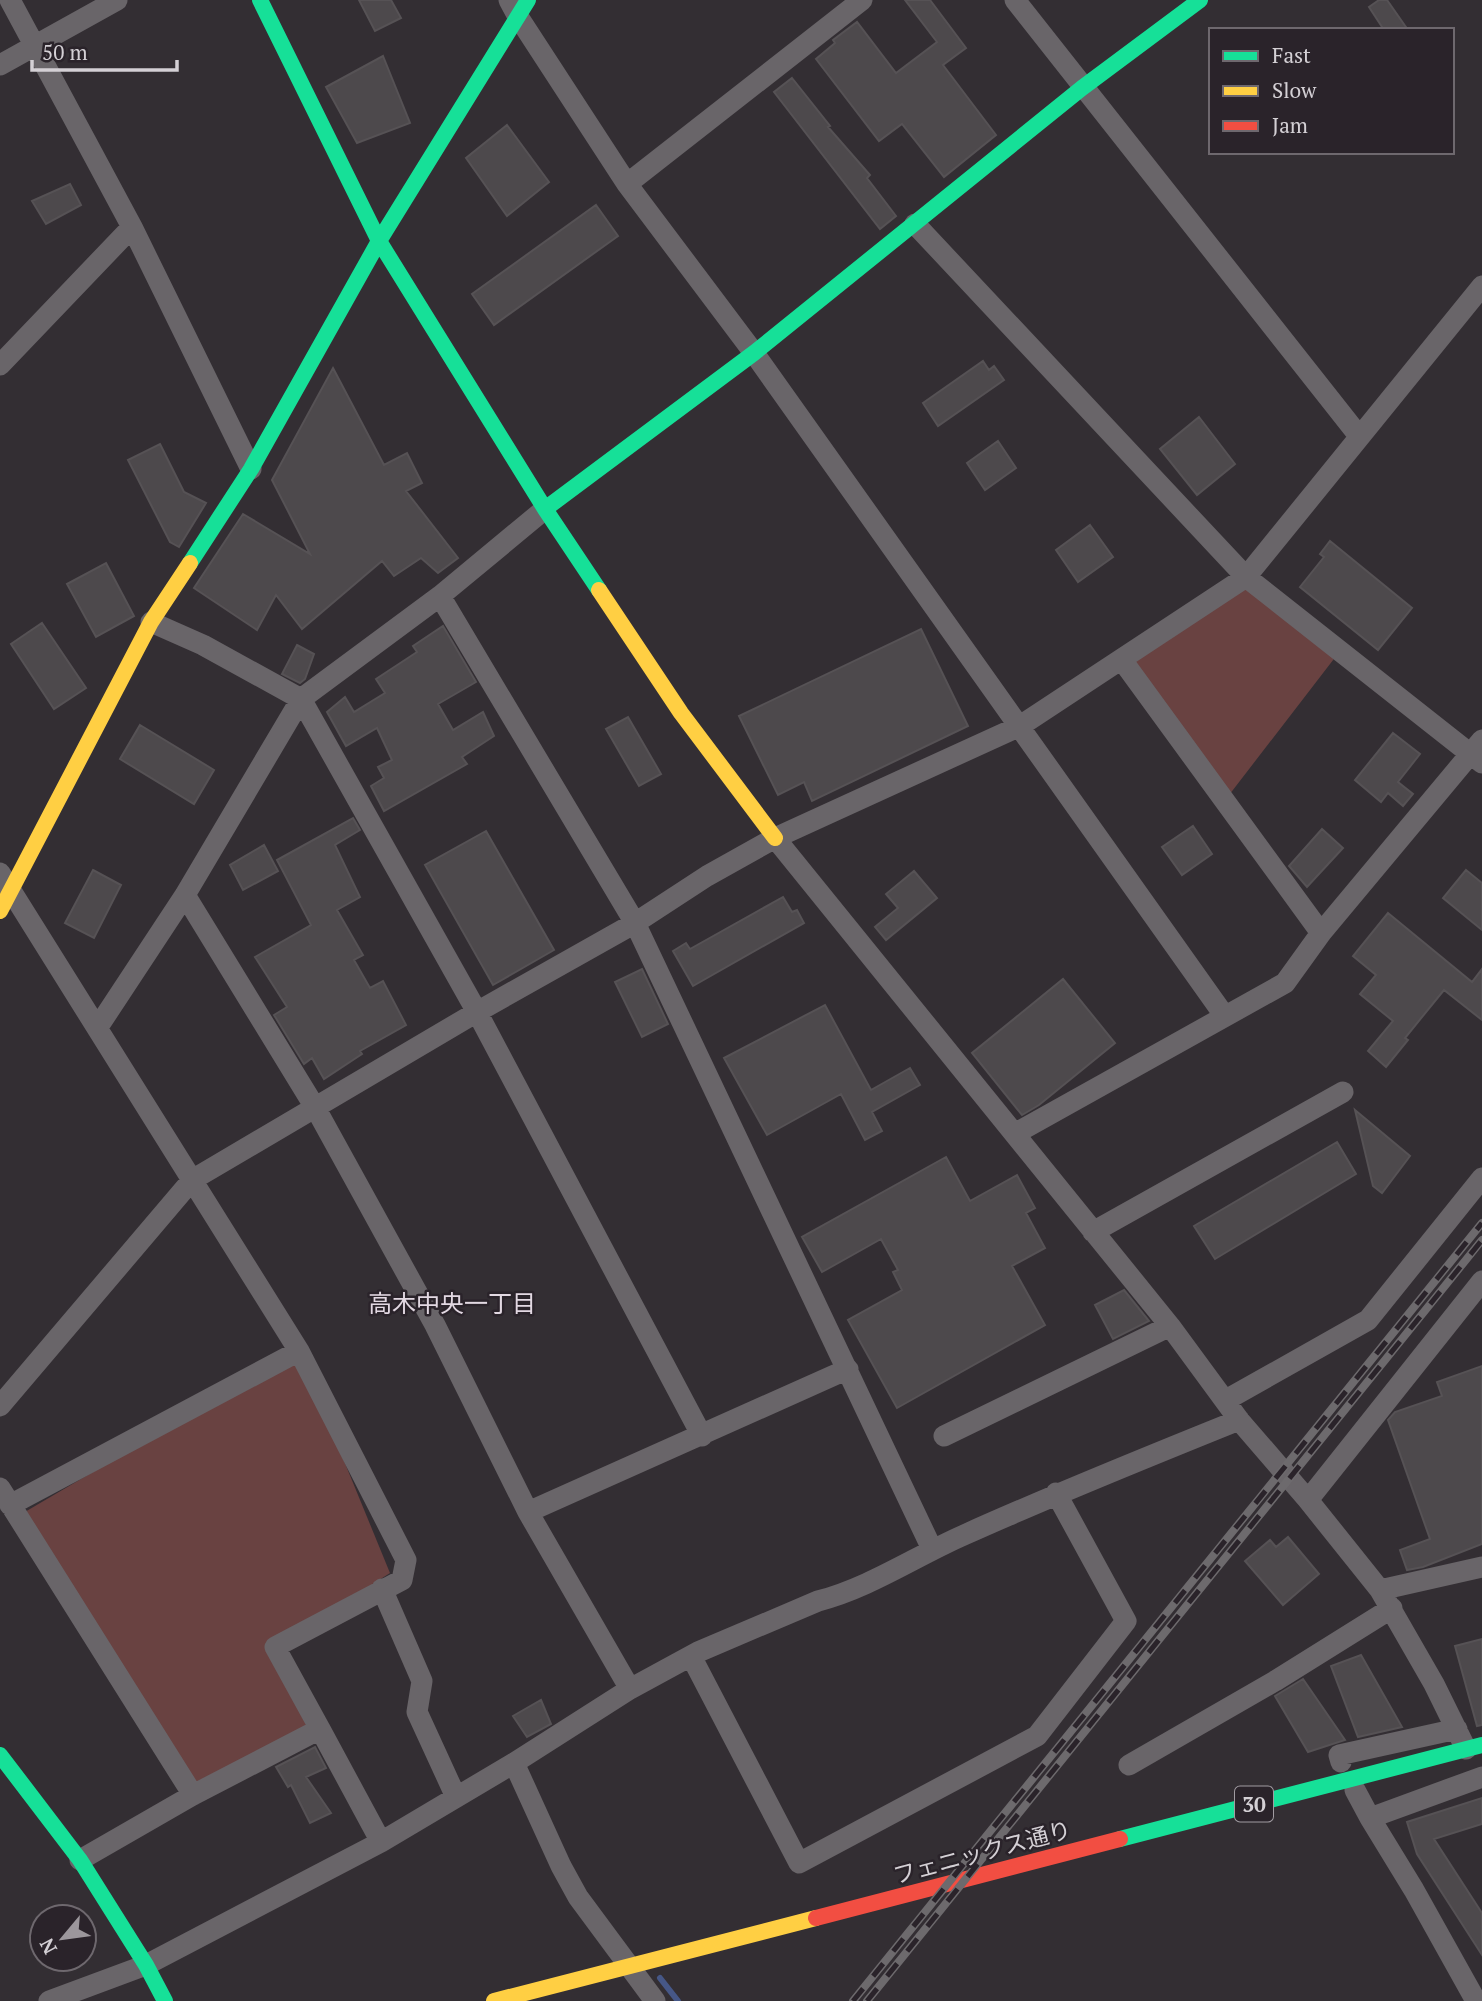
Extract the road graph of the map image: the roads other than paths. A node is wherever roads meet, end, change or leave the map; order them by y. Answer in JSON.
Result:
{"nodes":[{"id":1,"x":10,"y":0,"type":"edge"},
{"id":2,"x":117,"y":0,"type":"edge"},
{"id":3,"x":260,"y":0,"type":"edge"},
{"id":4,"x":862,"y":0,"type":"edge"},
{"id":5,"x":1015,"y":0,"type":"edge"},
{"id":6,"x":1200,"y":0,"type":"edge"},
{"id":7,"x":518,"y":5,"type":"edge"},
{"id":8,"x":33,"y":46,"type":"junction"},
{"id":9,"x":0,"y":65,"type":"edge"},
{"id":10,"x":1082,"y":88,"type":"junction"},
{"id":11,"x":627,"y":184,"type":"junction"},
{"id":12,"x":915,"y":224,"type":"junction"},
{"id":13,"x":132,"y":227,"type":"junction"},
{"id":14,"x":379,"y":241,"type":"junction"},
{"id":15,"x":1482,"y":286,"type":"edge"},
{"id":16,"x":754,"y":353,"type":"junction"},
{"id":17,"x":0,"y":365,"type":"edge"},
{"id":18,"x":1359,"y":436,"type":"junction"},
{"id":19,"x":251,"y":469,"type":"junction"},
{"id":20,"x":545,"y":509,"type":"junction"},
{"id":21,"x":1246,"y":576,"type":"junction"},
{"id":22,"x":440,"y":596,"type":"junction"},
{"id":23,"x":150,"y":622,"type":"junction"},
{"id":24,"x":1122,"y":660,"type":"junction"},
{"id":25,"x":301,"y":699,"type":"junction"},
{"id":26,"x":1020,"y":726,"type":"junction"},
{"id":27,"x":1478,"y":752,"type":"edge"},
{"id":28,"x":775,"y":838,"type":"junction"},
{"id":29,"x":0,"y":873,"type":"edge"},
{"id":30,"x":12,"y":891,"type":"junction"},
{"id":31,"x":185,"y":895,"type":"junction"},
{"id":32,"x":0,"y":911,"type":"edge"},
{"id":33,"x":635,"y":923,"type":"junction"},
{"id":34,"x":1321,"y":933,"type":"junction"},
{"id":35,"x":477,"y":1012,"type":"junction"},
{"id":36,"x":1224,"y":1015,"type":"junction"},
{"id":37,"x":98,"y":1027,"type":"junction"},
{"id":38,"x":1343,"y":1092,"type":"dead end"},
{"id":39,"x":316,"y":1109,"type":"junction"},
{"id":40,"x":1016,"y":1133,"type":"junction"},
{"id":41,"x":1482,"y":1178,"type":"edge"},
{"id":42,"x":192,"y":1180,"type":"junction"},
{"id":43,"x":1093,"y":1232,"type":"junction"},
{"id":44,"x":1480,"y":1289,"type":"edge"},
{"id":45,"x":1170,"y":1326,"type":"junction"},
{"id":46,"x":299,"y":1351,"type":"junction"},
{"id":47,"x":848,"y":1369,"type":"junction"},
{"id":48,"x":1226,"y":1400,"type":"junction"},
{"id":49,"x":0,"y":1406,"type":"edge"},
{"id":50,"x":1239,"y":1420,"type":"junction"},
{"id":51,"x":702,"y":1436,"type":"junction"},
{"id":52,"x":944,"y":1436,"type":"dead end"},
{"id":53,"x":1056,"y":1493,"type":"junction"},
{"id":54,"x":5,"y":1496,"type":"edge"},
{"id":55,"x":1308,"y":1500,"type":"junction"},
{"id":56,"x":528,"y":1512,"type":"junction"},
{"id":57,"x":932,"y":1549,"type":"junction"},
{"id":58,"x":1482,"y":1567,"type":"edge"},
{"id":59,"x":382,"y":1589,"type":"junction"},
{"id":60,"x":1380,"y":1590,"type":"junction"},
{"id":61,"x":1392,"y":1608,"type":"junction"},
{"id":62,"x":691,"y":1656,"type":"junction"},
{"id":63,"x":630,"y":1689,"type":"junction"},
{"id":64,"x":320,"y":1729,"type":"junction"},
{"id":65,"x":1457,"y":1729,"type":"junction"},
{"id":66,"x":1474,"y":1747,"type":"edge"},
{"id":67,"x":0,"y":1755,"type":"edge"},
{"id":68,"x":1341,"y":1762,"type":"dead end"},
{"id":69,"x":514,"y":1763,"type":"junction"},
{"id":70,"x":1129,"y":1765,"type":"dead end"},
{"id":71,"x":1482,"y":1777,"type":"edge"},
{"id":72,"x":1355,"y":1790,"type":"dead end"},
{"id":73,"x":193,"y":1795,"type":"junction"},
{"id":74,"x":456,"y":1797,"type":"junction"},
{"id":75,"x":1370,"y":1818,"type":"junction"},
{"id":76,"x":381,"y":1842,"type":"junction"},
{"id":77,"x":80,"y":1860,"type":"junction"},
{"id":78,"x":146,"y":1965,"type":"junction"},
{"id":79,"x":652,"y":2000,"type":"edge"},
{"id":80,"x":49,"y":2001,"type":"edge"},
{"id":81,"x":165,"y":2001,"type":"edge"},
{"id":82,"x":494,"y":2001,"type":"edge"},
{"id":83,"x":1476,"y":2001,"type":"edge"}],
"edges":[{"from":1,"to":8,"type":"street"},
{"from":2,"to":8,"type":"street"},
{"from":3,"to":14,"type":"street"},
{"from":4,"to":11,"type":"street"},
{"from":5,"to":10,"type":"street"},
{"from":6,"to":10,"type":"street"},
{"from":7,"to":11,"type":"street"},
{"from":7,"to":14,"type":"street"},
{"from":8,"to":9,"type":"street"},
{"from":8,"to":13,"type":"street"},
{"from":10,"to":12,"type":"street"},
{"from":10,"to":18,"type":"street"},
{"from":11,"to":16,"type":"street"},
{"from":12,"to":16,"type":"street"},
{"from":12,"to":21,"type":"street"},
{"from":13,"to":17,"type":"street"},
{"from":13,"to":19,"type":"street"},
{"from":14,"to":19,"type":"street"},
{"from":14,"to":20,"type":"street"},
{"from":15,"to":18,"type":"street"},
{"from":16,"to":20,"type":"street"},
{"from":16,"to":26,"type":"street"},
{"from":18,"to":21,"type":"street"},
{"from":19,"to":23,"type":"street"},
{"from":20,"to":22,"type":"street"},
{"from":20,"to":28,"type":"street"},
{"from":21,"to":24,"type":"street"},
{"from":21,"to":27,"type":"street"},
{"from":22,"to":25,"type":"street"},
{"from":22,"to":33,"type":"street"},
{"from":23,"to":25,"type":"street"},
{"from":23,"to":30,"type":"street"},
{"from":24,"to":26,"type":"street"},
{"from":24,"to":34,"type":"street"},
{"from":25,"to":31,"type":"street"},
{"from":25,"to":35,"type":"street"},
{"from":26,"to":28,"type":"street"},
{"from":26,"to":36,"type":"street"},
{"from":27,"to":34,"type":"street"},
{"from":28,"to":33,"type":"street"},
{"from":28,"to":40,"type":"street"},
{"from":29,"to":30,"type":"street"},
{"from":30,"to":32,"type":"street"},
{"from":30,"to":37,"type":"street"},
{"from":31,"to":37,"type":"street"},
{"from":31,"to":39,"type":"street"},
{"from":33,"to":35,"type":"street"},
{"from":33,"to":47,"type":"street"},
{"from":34,"to":36,"type":"street"},
{"from":35,"to":39,"type":"street"},
{"from":35,"to":51,"type":"street"},
{"from":36,"to":40,"type":"street"},
{"from":37,"to":42,"type":"street"},
{"from":38,"to":43,"type":"street"},
{"from":39,"to":42,"type":"street"},
{"from":39,"to":56,"type":"street"},
{"from":40,"to":43,"type":"street"},
{"from":41,"to":48,"type":"street"},
{"from":42,"to":46,"type":"street"},
{"from":42,"to":49,"type":"street"},
{"from":43,"to":45,"type":"street"},
{"from":44,"to":55,"type":"street"},
{"from":45,"to":48,"type":"street"},
{"from":45,"to":52,"type":"street"},
{"from":46,"to":54,"type":"street"},
{"from":46,"to":59,"type":"street"},
{"from":47,"to":51,"type":"street"},
{"from":47,"to":57,"type":"street"},
{"from":48,"to":50,"type":"street"},
{"from":50,"to":53,"type":"street"},
{"from":50,"to":55,"type":"street"},
{"from":51,"to":56,"type":"street"},
{"from":53,"to":57,"type":"street"},
{"from":53,"to":62,"type":"street"},
{"from":54,"to":73,"type":"street"},
{"from":55,"to":60,"type":"street"},
{"from":56,"to":63,"type":"street"},
{"from":57,"to":62,"type":"street"},
{"from":58,"to":60,"type":"street"},
{"from":59,"to":64,"type":"street"},
{"from":59,"to":74,"type":"street"},
{"from":60,"to":61,"type":"street"},
{"from":61,"to":65,"type":"street"},
{"from":61,"to":70,"type":"street"},
{"from":62,"to":63,"type":"street"},
{"from":63,"to":69,"type":"street"},
{"from":64,"to":73,"type":"street"},
{"from":64,"to":76,"type":"street"},
{"from":65,"to":66,"type":"street"},
{"from":65,"to":68,"type":"street"},
{"from":66,"to":82,"type":"street","name":"フェニックス通り","number":"30"},
{"from":67,"to":77,"type":"street"},
{"from":69,"to":74,"type":"street"},
{"from":69,"to":79,"type":"street"},
{"from":71,"to":75,"type":"street"},
{"from":72,"to":75,"type":"street"},
{"from":73,"to":77,"type":"street"},
{"from":74,"to":76,"type":"street"},
{"from":75,"to":83,"type":"street"},
{"from":76,"to":78,"type":"street"},
{"from":77,"to":78,"type":"street"},
{"from":78,"to":80,"type":"street"},
{"from":78,"to":81,"type":"street"}]}
